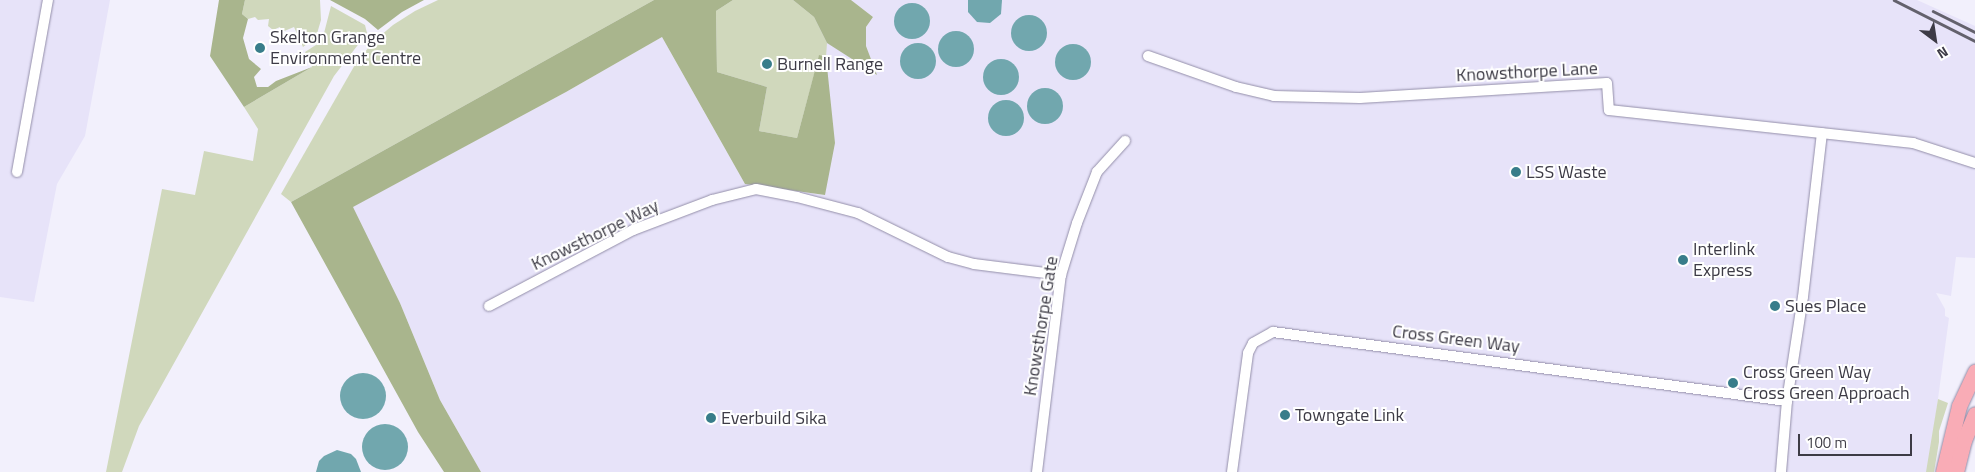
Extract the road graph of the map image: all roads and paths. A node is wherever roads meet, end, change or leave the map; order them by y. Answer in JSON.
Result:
{"nodes":[{"id":1,"x":46,"y":0,"type":"edge"},
{"id":2,"x":1148,"y":56,"type":"dead end"},
{"id":3,"x":1822,"y":133,"type":"junction"},
{"id":4,"x":1126,"y":141,"type":"dead end"},
{"id":5,"x":1975,"y":163,"type":"edge"},
{"id":6,"x":17,"y":172,"type":"dead end"},
{"id":7,"x":1061,"y":275,"type":"junction"},
{"id":8,"x":488,"y":306,"type":"dead end"},
{"id":9,"x":1975,"y":371,"type":"edge"},
{"id":10,"x":1787,"y":401,"type":"junction"},
{"id":11,"x":1975,"y":414,"type":"edge"},
{"id":12,"x":1037,"y":472,"type":"edge"},
{"id":13,"x":1232,"y":472,"type":"edge"},
{"id":14,"x":1781,"y":472,"type":"edge"},
{"id":15,"x":1943,"y":472,"type":"edge"},
{"id":16,"x":1956,"y":472,"type":"edge"}],
"edges":[{"from":1,"to":6,"type":"street"},
{"from":2,"to":3,"type":"street","name":"Knowsthorpe Lane"},
{"from":3,"to":5,"type":"street","name":"Knowsthorpe Lane"},
{"from":3,"to":10,"type":"street"},
{"from":4,"to":7,"type":"street","name":"Knowsthorpe Gate"},
{"from":7,"to":8,"type":"street","name":"Knowsthorpe Way"},
{"from":7,"to":12,"type":"street","name":"Knowsthorpe Gate"},
{"from":9,"to":15,"type":"highway"},
{"from":10,"to":13,"type":"street","name":"Cross Green Way"},
{"from":10,"to":14,"type":"street"},
{"from":11,"to":16,"type":"highway"}]}
